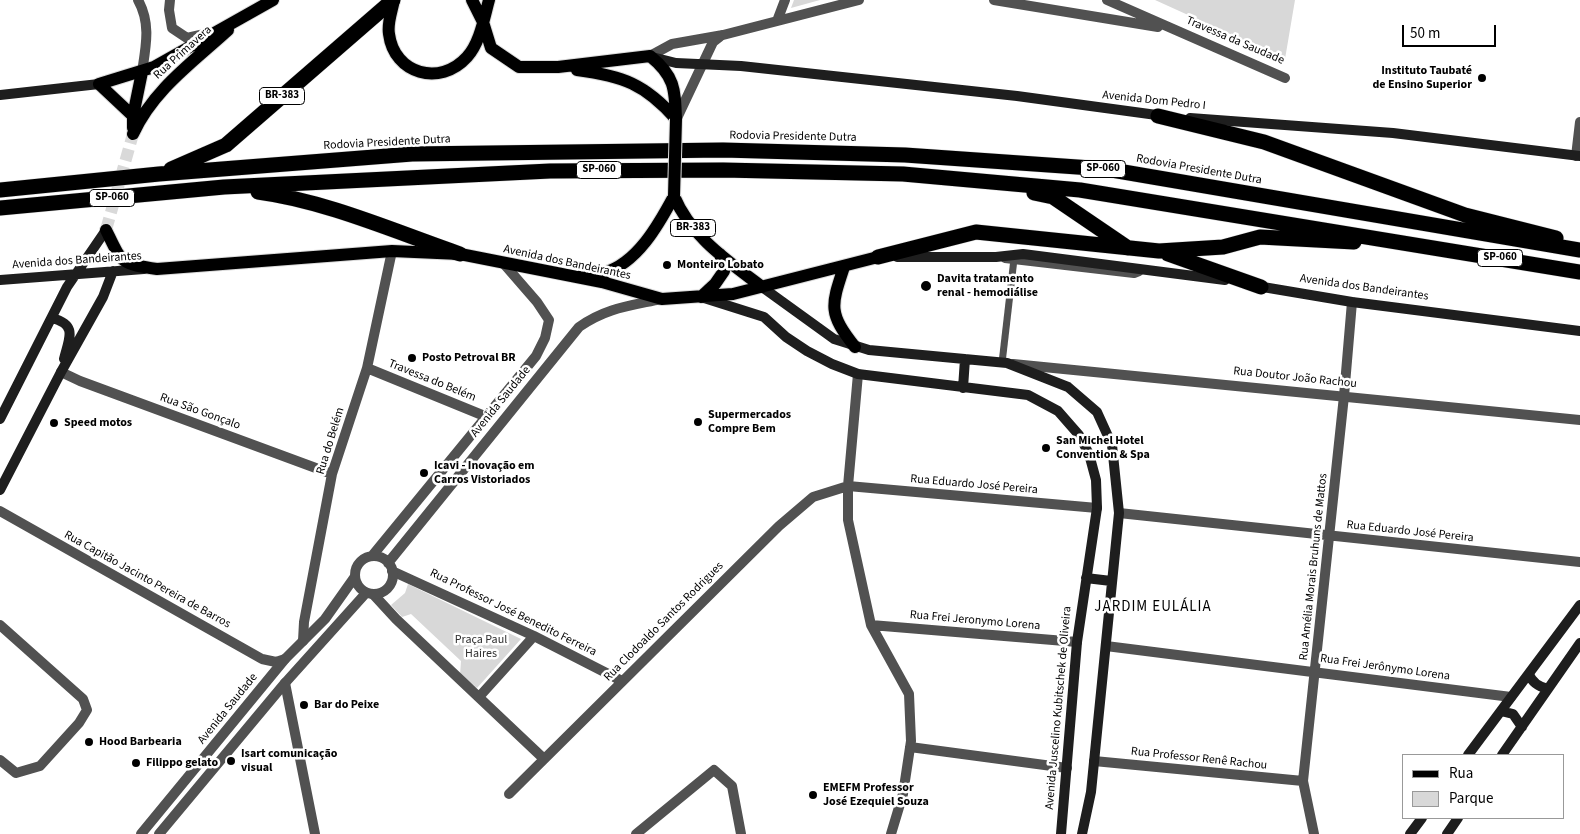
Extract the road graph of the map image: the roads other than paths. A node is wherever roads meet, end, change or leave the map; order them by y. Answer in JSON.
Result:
{"nodes":[{"id":1,"x":138,"y":0,"type":"edge"},
{"id":2,"x":170,"y":0,"type":"edge"},
{"id":3,"x":273,"y":0,"type":"edge"},
{"id":4,"x":393,"y":0,"type":"edge"},
{"id":5,"x":472,"y":0,"type":"edge"},
{"id":6,"x":489,"y":0,"type":"edge"},
{"id":7,"x":785,"y":0,"type":"edge"},
{"id":8,"x":859,"y":0,"type":"edge"},
{"id":9,"x":994,"y":0,"type":"edge"},
{"id":10,"x":1107,"y":0,"type":"edge"},
{"id":11,"x":239,"y":20,"type":"junction"},
{"id":12,"x":484,"y":22,"type":"junction"},
{"id":13,"x":777,"y":22,"type":"junction"},
{"id":14,"x":1173,"y":29,"type":"junction"},
{"id":15,"x":212,"y":32,"type":"junction"},
{"id":16,"x":723,"y":35,"type":"junction"},
{"id":17,"x":650,"y":56,"type":"junction"},
{"id":18,"x":703,"y":64,"type":"junction"},
{"id":19,"x":558,"y":67,"type":"junction"},
{"id":20,"x":142,"y":72,"type":"junction"},
{"id":21,"x":1285,"y":78,"type":"dead end"},
{"id":22,"x":99,"y":84,"type":"junction"},
{"id":23,"x":0,"y":95,"type":"edge"},
{"id":24,"x":133,"y":116,"type":"junction"},
{"id":25,"x":1158,"y":116,"type":"junction"},
{"id":26,"x":676,"y":119,"type":"junction"},
{"id":27,"x":1580,"y":122,"type":"edge"},
{"id":28,"x":1578,"y":156,"type":"edge"},
{"id":29,"x":159,"y":174,"type":"junction"},
{"id":30,"x":974,"y":179,"type":"junction"},
{"id":31,"x":224,"y":187,"type":"junction"},
{"id":32,"x":0,"y":190,"type":"edge"},
{"id":33,"x":674,"y":196,"type":"junction"},
{"id":34,"x":0,"y":208,"type":"edge"},
{"id":35,"x":106,"y":230,"type":"joint"},
{"id":36,"x":1421,"y":245,"type":"junction"},
{"id":37,"x":1128,"y":249,"type":"junction"},
{"id":38,"x":1580,"y":249,"type":"edge"},
{"id":39,"x":392,"y":251,"type":"junction"},
{"id":40,"x":1159,"y":251,"type":"junction"},
{"id":41,"x":460,"y":254,"type":"junction"},
{"id":42,"x":720,"y":254,"type":"junction"},
{"id":43,"x":878,"y":257,"type":"junction"},
{"id":44,"x":996,"y":257,"type":"junction"},
{"id":45,"x":1014,"y":259,"type":"junction"},
{"id":46,"x":504,"y":264,"type":"junction"},
{"id":47,"x":844,"y":266,"type":"junction"},
{"id":48,"x":157,"y":269,"type":"junction"},
{"id":49,"x":1145,"y":269,"type":"junction"},
{"id":50,"x":113,"y":271,"type":"junction"},
{"id":51,"x":1580,"y":272,"type":"edge"},
{"id":52,"x":75,"y":274,"type":"junction"},
{"id":53,"x":563,"y":275,"type":"junction"},
{"id":54,"x":0,"y":280,"type":"edge"},
{"id":55,"x":762,"y":287,"type":"junction"},
{"id":56,"x":1261,"y":287,"type":"junction"},
{"id":57,"x":701,"y":297,"type":"junction"},
{"id":58,"x":662,"y":299,"type":"junction"},
{"id":59,"x":1352,"y":302,"type":"junction"},
{"id":60,"x":52,"y":318,"type":"junction"},
{"id":61,"x":1580,"y":331,"type":"edge"},
{"id":62,"x":855,"y":346,"type":"junction"},
{"id":63,"x":965,"y":359,"type":"junction"},
{"id":64,"x":1005,"y":363,"type":"junction"},
{"id":65,"x":367,"y":368,"type":"junction"},
{"id":66,"x":61,"y":372,"type":"junction"},
{"id":67,"x":858,"y":374,"type":"junction"},
{"id":68,"x":963,"y":388,"type":"junction"},
{"id":69,"x":1344,"y":396,"type":"junction"},
{"id":70,"x":1,"y":415,"type":"edge"},
{"id":71,"x":487,"y":417,"type":"junction"},
{"id":72,"x":1580,"y":420,"type":"edge"},
{"id":73,"x":332,"y":474,"type":"junction"},
{"id":74,"x":848,"y":486,"type":"junction"},
{"id":75,"x":0,"y":490,"type":"edge"},
{"id":76,"x":1097,"y":508,"type":"junction"},
{"id":77,"x":0,"y":511,"type":"edge"},
{"id":78,"x":1119,"y":513,"type":"junction"},
{"id":79,"x":1329,"y":536,"type":"junction"},
{"id":80,"x":372,"y":556,"type":"junction"},
{"id":81,"x":1580,"y":562,"type":"edge"},
{"id":82,"x":390,"y":567,"type":"junction"},
{"id":83,"x":354,"y":578,"type":"junction"},
{"id":84,"x":1086,"y":578,"type":"junction"},
{"id":85,"x":1111,"y":581,"type":"junction"},
{"id":86,"x":370,"y":594,"type":"junction"},
{"id":87,"x":1580,"y":605,"type":"edge"},
{"id":88,"x":0,"y":625,"type":"edge"},
{"id":89,"x":871,"y":625,"type":"junction"},
{"id":90,"x":534,"y":636,"type":"junction"},
{"id":91,"x":303,"y":641,"type":"junction"},
{"id":92,"x":1077,"y":642,"type":"junction"},
{"id":93,"x":1580,"y":643,"type":"edge"},
{"id":94,"x":1106,"y":646,"type":"junction"},
{"id":95,"x":285,"y":659,"type":"junction"},
{"id":96,"x":1316,"y":672,"type":"junction"},
{"id":97,"x":1529,"y":674,"type":"junction"},
{"id":98,"x":622,"y":681,"type":"junction"},
{"id":99,"x":285,"y":683,"type":"junction"},
{"id":100,"x":1548,"y":689,"type":"junction"},
{"id":101,"x":479,"y":697,"type":"junction"},
{"id":102,"x":1511,"y":697,"type":"junction"},
{"id":103,"x":1501,"y":712,"type":"junction"},
{"id":104,"x":1522,"y":727,"type":"junction"},
{"id":105,"x":910,"y":747,"type":"junction"},
{"id":106,"x":1469,"y":754,"type":"edge"},
{"id":107,"x":1503,"y":754,"type":"edge"},
{"id":108,"x":544,"y":758,"type":"junction"},
{"id":109,"x":0,"y":760,"type":"edge"},
{"id":110,"x":1094,"y":761,"type":"junction"},
{"id":111,"x":1067,"y":768,"type":"junction"},
{"id":112,"x":1303,"y":782,"type":"junction"},
{"id":113,"x":509,"y":794,"type":"dead end"},
{"id":114,"x":1421,"y":819,"type":"edge"},
{"id":115,"x":1457,"y":819,"type":"edge"},
{"id":116,"x":141,"y":834,"type":"edge"},
{"id":117,"x":159,"y":834,"type":"edge"},
{"id":118,"x":315,"y":834,"type":"edge"},
{"id":119,"x":636,"y":834,"type":"edge"},
{"id":120,"x":741,"y":834,"type":"edge"},
{"id":121,"x":891,"y":834,"type":"edge"},
{"id":122,"x":1061,"y":834,"type":"edge"},
{"id":123,"x":1082,"y":834,"type":"edge"},
{"id":124,"x":1314,"y":834,"type":"edge"},
{"id":125,"x":1410,"y":834,"type":"edge"},
{"id":126,"x":1447,"y":834,"type":"edge"}],
"edges":[{"from":1,"to":20,"type":"street"},
{"from":2,"to":15,"type":"street"},
{"from":3,"to":11,"type":"main road","name":"Rua Primavera"},
{"from":4,"to":12,"type":"main road"},
{"from":4,"to":29,"type":"highway","number":"BR-383"},
{"from":5,"to":12,"type":"main road"},
{"from":6,"to":12,"type":"main road"},
{"from":7,"to":13,"type":"street"},
{"from":8,"to":13,"type":"street"},
{"from":9,"to":14,"type":"street","name":"Travessa da Saudade"},
{"from":10,"to":14,"type":"street","name":"Travessa da Saudade"},
{"from":11,"to":15,"type":"main road","name":"Rua Primavera"},
{"from":11,"to":24,"type":"main road","name":"Rua Primavera"},
{"from":12,"to":19,"type":"main road"},
{"from":13,"to":16,"type":"street"},
{"from":14,"to":21,"type":"street","name":"Travessa da Saudade"},
{"from":15,"to":20,"type":"main road","name":"Rua Primavera"},
{"from":16,"to":17,"type":"street"},
{"from":16,"to":18,"type":"street"},
{"from":17,"to":18,"type":"main road","name":"Avenida Dom Pedro I"},
{"from":17,"to":19,"type":"main road"},
{"from":17,"to":26,"type":"main road"},
{"from":18,"to":25,"type":"main road","name":"Avenida Dom Pedro I"},
{"from":18,"to":26,"type":"street"},
{"from":19,"to":26,"type":"main road"},
{"from":20,"to":22,"type":"main road","name":"Rua Primavera"},
{"from":20,"to":24,"type":"main road"},
{"from":22,"to":23,"type":"main road"},
{"from":22,"to":24,"type":"main road"},
{"from":25,"to":28,"type":"main road","name":"Avenida Dom Pedro I"},
{"from":25,"to":38,"type":"highway"},
{"from":26,"to":33,"type":"main road","bridge":true},
{"from":27,"to":28,"type":"street"},
{"from":29,"to":32,"type":"highway","name":"Rodovia Presidente Dutra","number":"SP-060"},
{"from":29,"to":38,"type":"highway","name":"Rodovia Presidente Dutra","number":"SP-060"},
{"from":30,"to":31,"type":"highway","number":"SP-060"},
{"from":30,"to":36,"type":"highway","number":"SP-060"},
{"from":30,"to":37,"type":"highway"},
{"from":31,"to":34,"type":"highway","number":"SP-060"},
{"from":31,"to":41,"type":"highway"},
{"from":33,"to":42,"type":"main road","number":"BR-383"},
{"from":33,"to":53,"type":"main road"},
{"from":35,"to":48,"type":"main road","name":"Avenida dos Bandeirantes"},
{"from":35,"to":52,"type":"main road"},
{"from":36,"to":40,"type":"highway"},
{"from":36,"to":51,"type":"highway","number":"SP-060"},
{"from":37,"to":40,"type":"highway"},
{"from":37,"to":43,"type":"highway"},
{"from":39,"to":41,"type":"main road","name":"Avenida dos Bandeirantes"},
{"from":39,"to":48,"type":"main road","name":"Avenida dos Bandeirantes"},
{"from":39,"to":65,"type":"street","name":"Rua do Belém"},
{"from":40,"to":56,"type":"highway"},
{"from":41,"to":46,"type":"main road","name":"Avenida dos Bandeirantes"},
{"from":42,"to":55,"type":"main road"},
{"from":42,"to":57,"type":"main road","number":"BR-383"},
{"from":43,"to":44,"type":"main road","name":"Avenida dos Bandeirantes"},
{"from":43,"to":47,"type":"main road","name":"Avenida dos Bandeirantes"},
{"from":44,"to":45,"type":"street","name":"Avenida dos Bandeirantes"},
{"from":44,"to":49,"type":"main road","name":"Avenida dos Bandeirantes"},
{"from":45,"to":49,"type":"street","name":"Avenida dos Bandeirantes"},
{"from":45,"to":64,"type":"lane"},
{"from":46,"to":53,"type":"main road","name":"Avenida dos Bandeirantes"},
{"from":46,"to":71,"type":"street","name":"Avenida Saudade"},
{"from":47,"to":55,"type":"main road","name":"Avenida dos Bandeirantes"},
{"from":47,"to":62,"type":"main road"},
{"from":48,"to":50,"type":"main road","name":"Avenida dos Bandeirantes"},
{"from":49,"to":56,"type":"main road","name":"Avenida dos Bandeirantes"},
{"from":50,"to":52,"type":"main road","name":"Avenida dos Bandeirantes"},
{"from":50,"to":66,"type":"main road"},
{"from":52,"to":54,"type":"main road","name":"Avenida dos Bandeirantes"},
{"from":52,"to":60,"type":"main road"},
{"from":53,"to":58,"type":"main road","name":"Avenida dos Bandeirantes"},
{"from":55,"to":57,"type":"main road","name":"Avenida dos Bandeirantes"},
{"from":55,"to":62,"type":"main road"},
{"from":56,"to":59,"type":"main road","name":"Avenida dos Bandeirantes"},
{"from":57,"to":58,"type":"main road","name":"Avenida dos Bandeirantes"},
{"from":57,"to":67,"type":"main road","name":"Avenida Juscelino Kubitschek de Oliveira"},
{"from":58,"to":82,"type":"street","name":"Avenida Saudade"},
{"from":59,"to":61,"type":"main road","name":"Avenida dos Bandeirantes"},
{"from":59,"to":69,"type":"street","name":"Rua Amélia Morais Bruhuns de Mattos"},
{"from":60,"to":66,"type":"main road"},
{"from":60,"to":70,"type":"main road"},
{"from":62,"to":63,"type":"main road"},
{"from":63,"to":64,"type":"main road"},
{"from":63,"to":68,"type":"main road"},
{"from":64,"to":69,"type":"street","name":"Rua Doutor João Rachou"},
{"from":64,"to":78,"type":"main road"},
{"from":65,"to":71,"type":"street","name":"Travessa do Belém"},
{"from":65,"to":73,"type":"street","name":"Rua do Belém"},
{"from":66,"to":73,"type":"street","name":"Rua São Gonçalo"},
{"from":66,"to":75,"type":"main road"},
{"from":67,"to":68,"type":"main road","name":"Avenida Juscelino Kubitschek de Oliveira"},
{"from":67,"to":74,"type":"street"},
{"from":68,"to":76,"type":"main road","name":"Avenida Juscelino Kubitschek de Oliveira"},
{"from":69,"to":72,"type":"street","name":"Rua Doutor João Rachou"},
{"from":69,"to":79,"type":"street","name":"Rua Amélia Morais Bruhuns de Mattos"},
{"from":71,"to":80,"type":"street","name":"Avenida Saudade"},
{"from":73,"to":91,"type":"street","name":"Rua do Belém"},
{"from":74,"to":76,"type":"street","name":"Rua Eduardo José Pereira"},
{"from":74,"to":89,"type":"street"},
{"from":74,"to":98,"type":"street","name":"Rua Clodoaldo Santos Rodrigues"},
{"from":76,"to":84,"type":"main road","name":"Avenida Juscelino Kubitschek de Oliveira"},
{"from":77,"to":95,"type":"street","name":"Rua Capitão Jacinto Pereira de Barros"},
{"from":78,"to":79,"type":"street","name":"Rua Eduardo José Pereira"},
{"from":78,"to":85,"type":"main road"},
{"from":79,"to":81,"type":"street","name":"Rua Eduardo José Pereira"},
{"from":79,"to":96,"type":"street","name":"Rua Amélia Morais Bruhuns de Mattos"},
{"from":80,"to":82,"type":"street"},
{"from":80,"to":83,"type":"street","name":"Avenida Saudade"},
{"from":82,"to":86,"type":"street","name":"Avenida Saudade"},
{"from":82,"to":90,"type":"street","name":"Rua Professor José Benedito Ferreira"},
{"from":83,"to":86,"type":"street"},
{"from":83,"to":91,"type":"street","name":"Avenida Saudade"},
{"from":84,"to":85,"type":"main road"},
{"from":84,"to":92,"type":"main road","name":"Avenida Juscelino Kubitschek de Oliveira"},
{"from":85,"to":94,"type":"main road"},
{"from":86,"to":99,"type":"street","name":"Avenida Saudade"},
{"from":86,"to":101,"type":"street"},
{"from":87,"to":97,"type":"main road"},
{"from":88,"to":109,"type":"street"},
{"from":89,"to":92,"type":"street","name":"Rua Frei Jeronymo Lorena"},
{"from":89,"to":105,"type":"street"},
{"from":90,"to":98,"type":"street","name":"Rua Professor José Benedito Ferreira"},
{"from":90,"to":101,"type":"street"},
{"from":91,"to":95,"type":"street","name":"Avenida Saudade"},
{"from":92,"to":111,"type":"main road","name":"Avenida Juscelino Kubitschek de Oliveira"},
{"from":93,"to":100,"type":"main road"},
{"from":94,"to":96,"type":"street","name":"Rua Frei Jerônymo Lorena"},
{"from":94,"to":110,"type":"main road"},
{"from":95,"to":116,"type":"street","name":"Avenida Saudade"},
{"from":96,"to":102,"type":"street","name":"Rua Frei Jerônymo Lorena"},
{"from":96,"to":112,"type":"street","name":"Rua Amélia Morais Bruhuns de Mattos"},
{"from":97,"to":100,"type":"main road"},
{"from":97,"to":102,"type":"main road"},
{"from":98,"to":108,"type":"street","name":"Rua Clodoaldo Santos Rodrigues"},
{"from":99,"to":117,"type":"street","name":"Avenida Saudade"},
{"from":99,"to":118,"type":"street"},
{"from":100,"to":104,"type":"main road"},
{"from":101,"to":108,"type":"street"},
{"from":102,"to":103,"type":"main road"},
{"from":103,"to":104,"type":"main road"},
{"from":103,"to":106,"type":"main road"},
{"from":104,"to":107,"type":"main road"},
{"from":105,"to":111,"type":"street"},
{"from":105,"to":121,"type":"street"},
{"from":108,"to":113,"type":"street","name":"Rua Clodoaldo Santos Rodrigues"},
{"from":110,"to":112,"type":"street","name":"Rua Professor Renê Rachou"},
{"from":110,"to":123,"type":"main road"},
{"from":111,"to":122,"type":"main road","name":"Avenida Juscelino Kubitschek de Oliveira"},
{"from":112,"to":124,"type":"street","name":"Rua Amélia Morais Bruhuns de Mattos"},
{"from":114,"to":125,"type":"main road"},
{"from":115,"to":126,"type":"main road"},
{"from":119,"to":120,"type":"street"}]}
